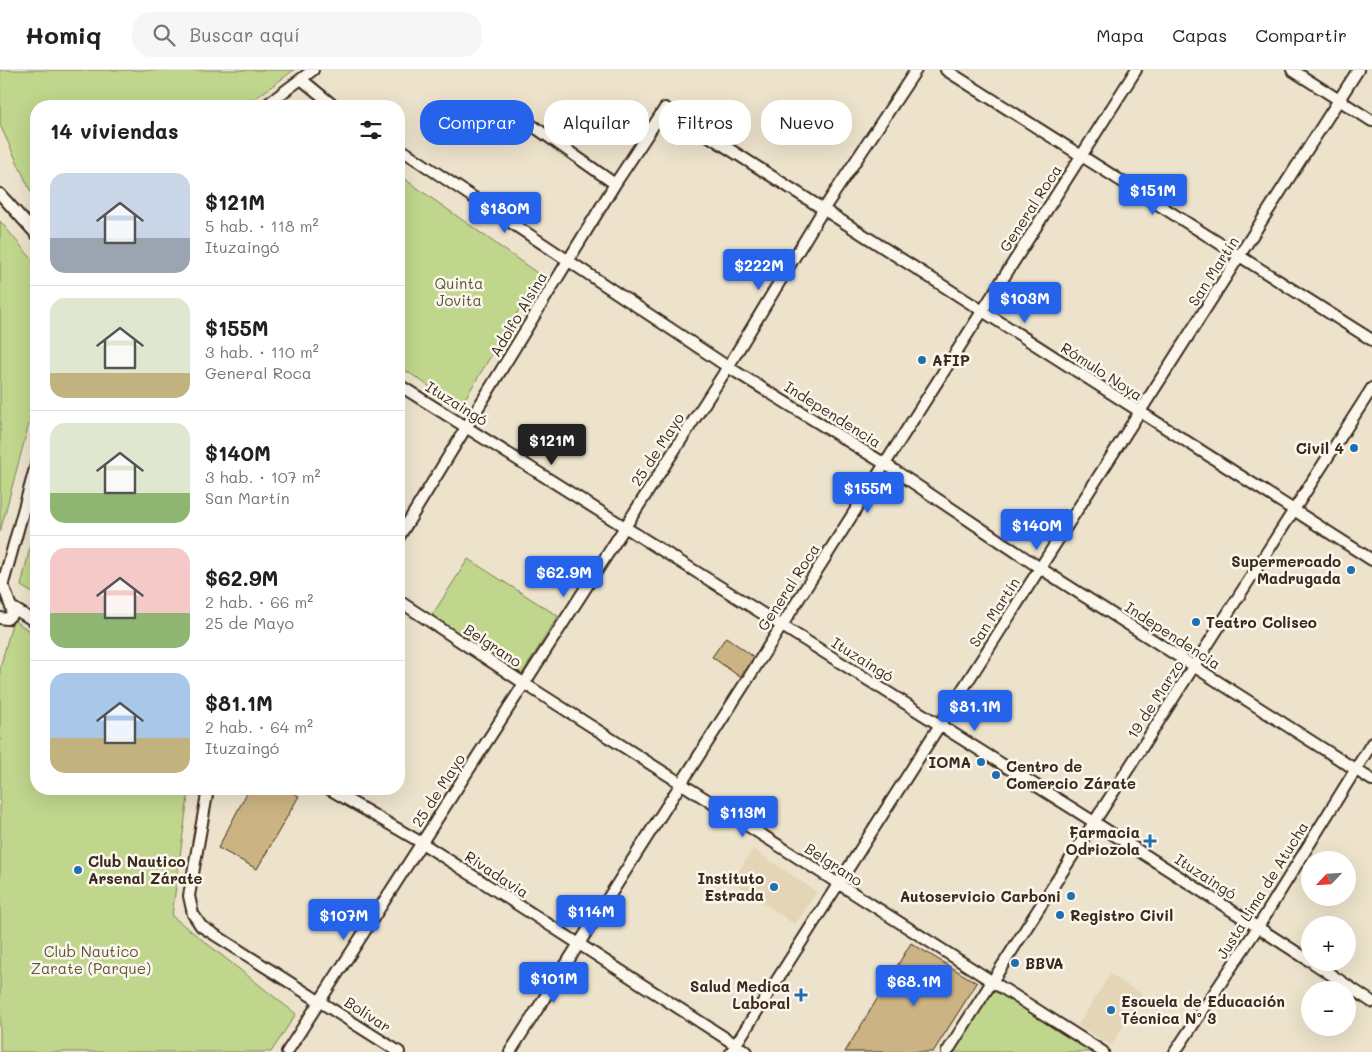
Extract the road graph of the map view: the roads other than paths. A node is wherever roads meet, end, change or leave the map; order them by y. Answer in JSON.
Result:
{"nodes":[{"id":1,"x":313,"y":70,"type":"edge"},
{"id":2,"x":916,"y":70,"type":"edge"},
{"id":3,"x":946,"y":70,"type":"edge"},
{"id":4,"x":1136,"y":70,"type":"edge"},
{"id":5,"x":1292,"y":70,"type":"edge"},
{"id":6,"x":1358,"y":70,"type":"edge"},
{"id":7,"x":301,"y":79,"type":"junction"},
{"id":8,"x":273,"y":100,"type":"edge"},
{"id":9,"x":327,"y":100,"type":"edge"},
{"id":10,"x":1339,"y":100,"type":"junction"},
{"id":11,"x":659,"y":117,"type":"edge"},
{"id":12,"x":1372,"y":121,"type":"edge"},
{"id":13,"x":534,"y":127,"type":"edge"},
{"id":14,"x":722,"y":145,"type":"edge"},
{"id":15,"x":405,"y":152,"type":"edge"},
{"id":16,"x":1082,"y":156,"type":"junction"},
{"id":17,"x":615,"y":184,"type":"junction"},
{"id":18,"x":0,"y":194,"type":"edge"},
{"id":19,"x":823,"y":210,"type":"junction"},
{"id":20,"x":30,"y":227,"type":"edge"},
{"id":21,"x":1240,"y":256,"type":"junction"},
{"id":22,"x":569,"y":259,"type":"junction"},
{"id":23,"x":982,"y":312,"type":"junction"},
{"id":24,"x":1372,"y":340,"type":"edge"},
{"id":25,"x":728,"y":367,"type":"junction"},
{"id":26,"x":1372,"y":388,"type":"edge"},
{"id":27,"x":405,"y":389,"type":"edge"},
{"id":28,"x":1139,"y":414,"type":"junction"},
{"id":29,"x":467,"y":426,"type":"junction"},
{"id":30,"x":885,"y":464,"type":"junction"},
{"id":31,"x":30,"y":486,"type":"edge"},
{"id":32,"x":1293,"y":511,"type":"junction"},
{"id":33,"x":624,"y":526,"type":"junction"},
{"id":34,"x":405,"y":527,"type":"edge"},
{"id":35,"x":1372,"y":560,"type":"edge"},
{"id":36,"x":1040,"y":568,"type":"junction"},
{"id":37,"x":1,"y":587,"type":"edge"},
{"id":38,"x":405,"y":605,"type":"edge"},
{"id":39,"x":12,"y":608,"type":"junction"},
{"id":40,"x":30,"y":618,"type":"edge"},
{"id":41,"x":1,"y":621,"type":"edge"},
{"id":42,"x":782,"y":625,"type":"junction"},
{"id":43,"x":1194,"y":667,"type":"junction"},
{"id":44,"x":525,"y":684,"type":"junction"},
{"id":45,"x":940,"y":725,"type":"junction"},
{"id":46,"x":1372,"y":743,"type":"edge"},
{"id":47,"x":1356,"y":770,"type":"junction"},
{"id":48,"x":1372,"y":780,"type":"edge"},
{"id":49,"x":680,"y":783,"type":"junction"},
{"id":50,"x":207,"y":795,"type":"edge"},
{"id":51,"x":339,"y":795,"type":"edge"},
{"id":52,"x":1094,"y":822,"type":"junction"},
{"id":53,"x":422,"y":843,"type":"junction"},
{"id":54,"x":838,"y":884,"type":"junction"},
{"id":55,"x":1258,"y":927,"type":"junction"},
{"id":56,"x":578,"y":943,"type":"junction"},
{"id":57,"x":1301,"y":955,"type":"edge"},
{"id":58,"x":1325,"y":971,"type":"edge"},
{"id":59,"x":991,"y":982,"type":"junction"},
{"id":60,"x":320,"y":1001,"type":"junction"},
{"id":61,"x":1372,"y":1002,"type":"edge"},
{"id":62,"x":733,"y":1048,"type":"edge"},
{"id":63,"x":287,"y":1052,"type":"edge"},
{"id":64,"x":399,"y":1052,"type":"edge"},
{"id":65,"x":510,"y":1052,"type":"edge"},
{"id":66,"x":747,"y":1052,"type":"edge"},
{"id":67,"x":947,"y":1052,"type":"edge"},
{"id":68,"x":1103,"y":1052,"type":"edge"},
{"id":69,"x":1174,"y":1052,"type":"edge"}],
"edges":[{"from":1,"to":7,"type":"street"},
{"from":2,"to":19,"type":"street","name":"25 de Mayo"},
{"from":3,"to":16,"type":"street"},
{"from":4,"to":16,"type":"street","name":"General Roca"},
{"from":5,"to":10,"type":"street"},
{"from":6,"to":10,"type":"street","name":"San Martín"},
{"from":7,"to":8,"type":"street"},
{"from":7,"to":9,"type":"street"},
{"from":10,"to":12,"type":"street"},
{"from":10,"to":21,"type":"street","name":"San Martín"},
{"from":11,"to":17,"type":"street","name":"Adolfo Alsina"},
{"from":13,"to":17,"type":"street"},
{"from":14,"to":19,"type":"street","name":"Rómulo Noya"},
{"from":15,"to":22,"type":"street","name":"Independencia"},
{"from":16,"to":21,"type":"street"},
{"from":16,"to":23,"type":"street","name":"General Roca"},
{"from":17,"to":22,"type":"street","name":"Adolfo Alsina"},
{"from":18,"to":20,"type":"street"},
{"from":19,"to":23,"type":"street","name":"Rómulo Noya"},
{"from":19,"to":25,"type":"street","name":"25 de Mayo"},
{"from":21,"to":24,"type":"street"},
{"from":21,"to":28,"type":"street","name":"San Martín"},
{"from":22,"to":25,"type":"street","name":"Independencia"},
{"from":22,"to":29,"type":"street","name":"Adolfo Alsina"},
{"from":23,"to":28,"type":"street","name":"Rómulo Noya"},
{"from":23,"to":30,"type":"street","name":"General Roca"},
{"from":25,"to":30,"type":"street","name":"Independencia"},
{"from":25,"to":33,"type":"street","name":"25 de Mayo"},
{"from":26,"to":32,"type":"street","name":"19 de Marzo"},
{"from":27,"to":29,"type":"street","name":"Ituzaingó"},
{"from":28,"to":32,"type":"street","name":"Rómulo Noya"},
{"from":28,"to":36,"type":"street","name":"San Martín"},
{"from":29,"to":33,"type":"street","name":"Ituzaingó"},
{"from":29,"to":34,"type":"street","name":"Adolfo Alsina"},
{"from":30,"to":36,"type":"street","name":"Independencia"},
{"from":30,"to":42,"type":"street","name":"General Roca"},
{"from":31,"to":37,"type":"street"},
{"from":32,"to":35,"type":"street","name":"Rómulo Noya"},
{"from":32,"to":43,"type":"street","name":"19 de Marzo"},
{"from":33,"to":42,"type":"street","name":"Ituzaingó"},
{"from":33,"to":44,"type":"street","name":"25 de Mayo"},
{"from":36,"to":43,"type":"street","name":"Independencia"},
{"from":36,"to":45,"type":"street","name":"San Martín"},
{"from":37,"to":39,"type":"street"},
{"from":38,"to":44,"type":"street","name":"Belgrano"},
{"from":39,"to":40,"type":"street"},
{"from":39,"to":41,"type":"street"},
{"from":42,"to":45,"type":"street","name":"Ituzaingó"},
{"from":42,"to":49,"type":"street","name":"General Roca"},
{"from":43,"to":47,"type":"street","name":"Independencia"},
{"from":43,"to":52,"type":"street","name":"19 de Marzo"},
{"from":44,"to":49,"type":"street","name":"Belgrano"},
{"from":44,"to":53,"type":"street","name":"25 de Mayo"},
{"from":45,"to":52,"type":"street","name":"Ituzaingó"},
{"from":45,"to":54,"type":"street","name":"San Martín"},
{"from":46,"to":47,"type":"street","name":"Justa Lima de Atucha"},
{"from":47,"to":48,"type":"street","name":"Independencia"},
{"from":47,"to":55,"type":"street","name":"Justa Lima de Atucha"},
{"from":49,"to":54,"type":"street","name":"Belgrano"},
{"from":49,"to":56,"type":"street","name":"General Roca"},
{"from":50,"to":60,"type":"street","name":"Bolívar"},
{"from":51,"to":53,"type":"street","name":"Rivadavia"},
{"from":52,"to":55,"type":"street","name":"Ituzaingó"},
{"from":52,"to":59,"type":"street","name":"19 de Marzo"},
{"from":53,"to":56,"type":"street","name":"Rivadavia"},
{"from":53,"to":60,"type":"street","name":"25 de Mayo"},
{"from":54,"to":59,"type":"street","name":"Belgrano"},
{"from":54,"to":62,"type":"street","name":"San Martín"},
{"from":55,"to":57,"type":"street","name":"Ituzaingó"},
{"from":55,"to":69,"type":"street","name":"Justa Lima de Atucha"},
{"from":56,"to":62,"type":"street","name":"Rivadavia"},
{"from":56,"to":65,"type":"street","name":"General Roca"},
{"from":58,"to":61,"type":"street","name":"Ituzaingó"},
{"from":59,"to":67,"type":"street","name":"19 de Marzo"},
{"from":59,"to":68,"type":"street","name":"Belgrano"},
{"from":60,"to":63,"type":"street","name":"25 de Mayo"},
{"from":60,"to":64,"type":"street","name":"Bolívar"},
{"from":62,"to":66,"type":"street","name":"Rivadavia"}]}
